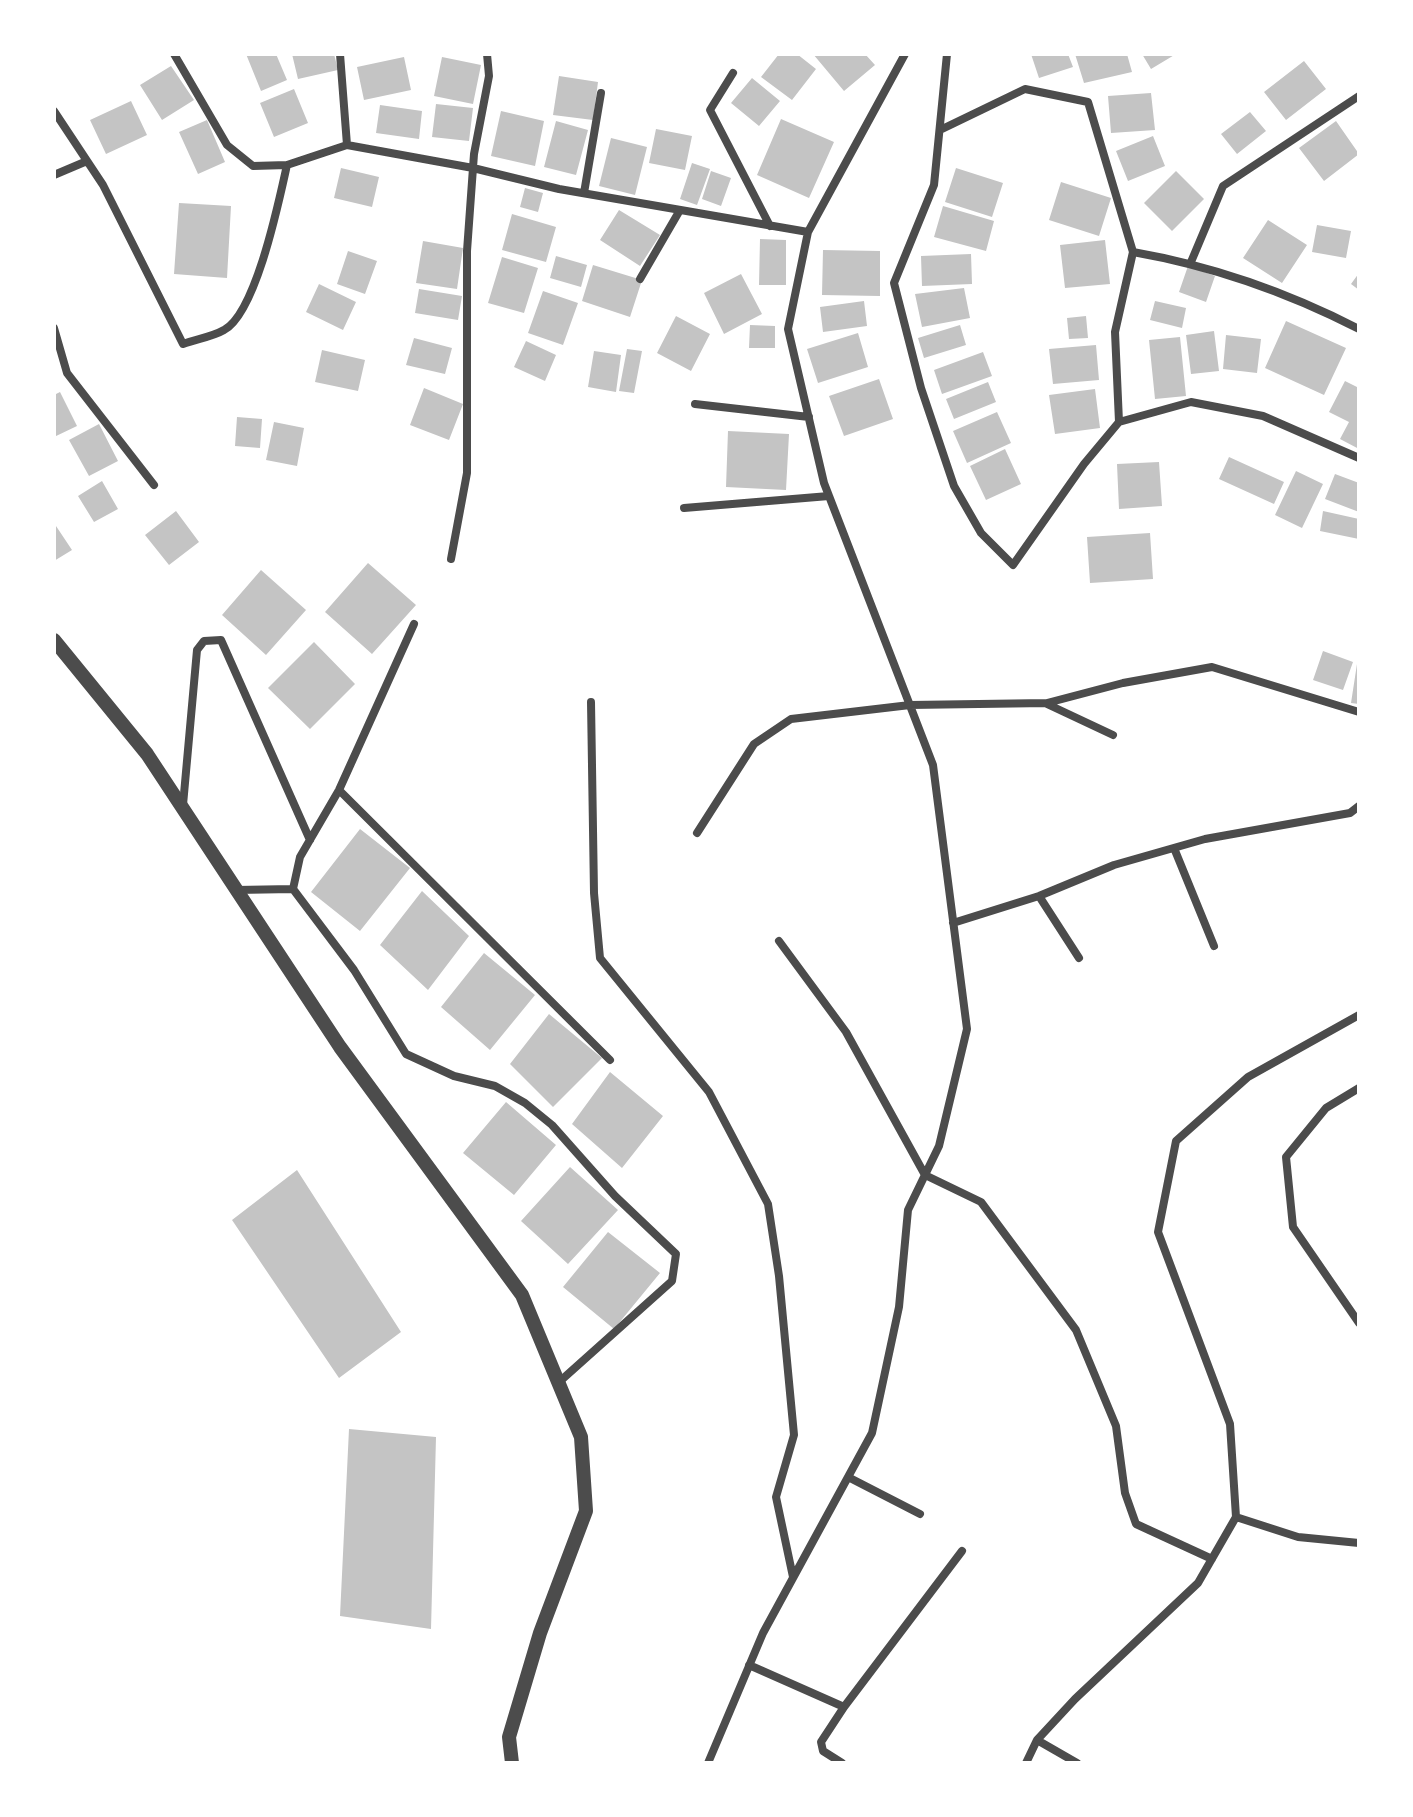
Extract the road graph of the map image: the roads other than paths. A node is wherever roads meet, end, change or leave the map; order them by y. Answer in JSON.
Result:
{"nodes":[{"id":1,"x":174,"y":54,"type":"edge"},
{"id":2,"x":340,"y":54,"type":"edge"},
{"id":3,"x":487,"y":54,"type":"edge"},
{"id":4,"x":905,"y":54,"type":"edge"},
{"id":5,"x":947,"y":54,"type":"edge"},
{"id":6,"x":733,"y":73,"type":"dead end"},
{"id":7,"x":601,"y":93,"type":"dead end"},
{"id":8,"x":1359,"y":96,"type":"edge"},
{"id":9,"x":54,"y":111,"type":"edge"},
{"id":10,"x":940,"y":130,"type":"junction"},
{"id":11,"x":347,"y":145,"type":"junction"},
{"id":12,"x":87,"y":161,"type":"junction"},
{"id":13,"x":287,"y":165,"type":"junction"},
{"id":14,"x":473,"y":168,"type":"junction"},
{"id":15,"x":54,"y":175,"type":"edge"},
{"id":16,"x":584,"y":193,"type":"junction"},
{"id":17,"x":680,"y":210,"type":"junction"},
{"id":18,"x":770,"y":226,"type":"junction"},
{"id":19,"x":808,"y":232,"type":"junction"},
{"id":20,"x":1133,"y":252,"type":"junction"},
{"id":21,"x":1191,"y":262,"type":"junction"},
{"id":22,"x":640,"y":279,"type":"dead end"},
{"id":23,"x":54,"y":328,"type":"edge"},
{"id":24,"x":1359,"y":329,"type":"edge"},
{"id":25,"x":695,"y":404,"type":"dead end"},
{"id":26,"x":809,"y":417,"type":"junction"},
{"id":27,"x":1119,"y":422,"type":"junction"},
{"id":28,"x":1359,"y":458,"type":"edge"},
{"id":29,"x":154,"y":485,"type":"dead end"},
{"id":30,"x":829,"y":496,"type":"junction"},
{"id":31,"x":684,"y":508,"type":"dead end"},
{"id":32,"x":451,"y":559,"type":"dead end"},
{"id":33,"x":414,"y":624,"type":"dead end"},
{"id":34,"x":54,"y":640,"type":"edge"},
{"id":35,"x":591,"y":702,"type":"dead end"},
{"id":36,"x":1047,"y":703,"type":"junction"},
{"id":37,"x":910,"y":705,"type":"junction"},
{"id":38,"x":1359,"y":712,"type":"edge"},
{"id":39,"x":1113,"y":735,"type":"dead end"},
{"id":40,"x":339,"y":790,"type":"junction"},
{"id":41,"x":1359,"y":806,"type":"edge"},
{"id":42,"x":183,"y":808,"type":"junction"},
{"id":43,"x":697,"y":833,"type":"dead end"},
{"id":44,"x":310,"y":840,"type":"junction"},
{"id":45,"x":1174,"y":848,"type":"junction"},
{"id":46,"x":293,"y":889,"type":"junction"},
{"id":47,"x":236,"y":890,"type":"junction"},
{"id":48,"x":1039,"y":896,"type":"junction"},
{"id":49,"x":953,"y":923,"type":"junction"},
{"id":50,"x":779,"y":941,"type":"dead end"},
{"id":51,"x":1214,"y":946,"type":"dead end"},
{"id":52,"x":1079,"y":958,"type":"dead end"},
{"id":53,"x":1359,"y":1015,"type":"edge"},
{"id":54,"x":610,"y":1060,"type":"dead end"},
{"id":55,"x":1359,"y":1088,"type":"edge"},
{"id":56,"x":925,"y":1175,"type":"junction"},
{"id":57,"x":1359,"y":1323,"type":"edge"},
{"id":58,"x":558,"y":1383,"type":"junction"},
{"id":59,"x":848,"y":1477,"type":"junction"},
{"id":60,"x":920,"y":1514,"type":"dead end"},
{"id":61,"x":1236,"y":1517,"type":"junction"},
{"id":62,"x":1359,"y":1543,"type":"edge"},
{"id":63,"x":962,"y":1551,"type":"dead end"},
{"id":64,"x":1212,"y":1559,"type":"junction"},
{"id":65,"x":793,"y":1578,"type":"junction"},
{"id":66,"x":749,"y":1665,"type":"junction"},
{"id":67,"x":844,"y":1707,"type":"junction"},
{"id":68,"x":1037,"y":1740,"type":"junction"},
{"id":69,"x":512,"y":1763,"type":"edge"},
{"id":70,"x":708,"y":1763,"type":"edge"},
{"id":71,"x":842,"y":1763,"type":"edge"},
{"id":72,"x":1026,"y":1763,"type":"edge"},
{"id":73,"x":1077,"y":1763,"type":"edge"}],
"edges":[{"from":1,"to":13,"type":"street"},
{"from":2,"to":11,"type":"street"},
{"from":3,"to":14,"type":"street"},
{"from":4,"to":19,"type":"street"},
{"from":5,"to":10,"type":"street"},
{"from":6,"to":18,"type":"street"},
{"from":7,"to":16,"type":"street"},
{"from":8,"to":21,"type":"street"},
{"from":9,"to":12,"type":"street"},
{"from":10,"to":20,"type":"street"},
{"from":10,"to":27,"type":"street"},
{"from":11,"to":13,"type":"street"},
{"from":11,"to":14,"type":"street"},
{"from":12,"to":13,"type":"street"},
{"from":12,"to":15,"type":"street"},
{"from":14,"to":16,"type":"street"},
{"from":14,"to":32,"type":"street"},
{"from":16,"to":17,"type":"street"},
{"from":17,"to":18,"type":"street"},
{"from":17,"to":22,"type":"street"},
{"from":18,"to":19,"type":"street"},
{"from":19,"to":26,"type":"street"},
{"from":20,"to":21,"type":"street"},
{"from":20,"to":27,"type":"street"},
{"from":21,"to":24,"type":"street"},
{"from":23,"to":29,"type":"street"},
{"from":25,"to":26,"type":"street"},
{"from":26,"to":30,"type":"street"},
{"from":27,"to":28,"type":"street"},
{"from":30,"to":31,"type":"street"},
{"from":30,"to":37,"type":"street"},
{"from":33,"to":40,"type":"street"},
{"from":34,"to":42,"type":"street"},
{"from":35,"to":65,"type":"street"},
{"from":36,"to":37,"type":"street"},
{"from":36,"to":38,"type":"street"},
{"from":36,"to":39,"type":"street"},
{"from":37,"to":43,"type":"street"},
{"from":37,"to":49,"type":"street"},
{"from":40,"to":44,"type":"street"},
{"from":40,"to":54,"type":"street"},
{"from":41,"to":45,"type":"street"},
{"from":42,"to":44,"type":"street"},
{"from":42,"to":47,"type":"street"},
{"from":44,"to":46,"type":"street"},
{"from":45,"to":48,"type":"street"},
{"from":45,"to":51,"type":"street"},
{"from":46,"to":47,"type":"street"},
{"from":46,"to":58,"type":"street"},
{"from":47,"to":58,"type":"street"},
{"from":48,"to":49,"type":"street"},
{"from":48,"to":52,"type":"street"},
{"from":49,"to":56,"type":"street"},
{"from":50,"to":56,"type":"street"},
{"from":53,"to":61,"type":"street"},
{"from":55,"to":57,"type":"street"},
{"from":56,"to":59,"type":"street"},
{"from":56,"to":64,"type":"street"},
{"from":58,"to":69,"type":"street"},
{"from":59,"to":60,"type":"street"},
{"from":59,"to":65,"type":"street"},
{"from":61,"to":62,"type":"street"},
{"from":61,"to":64,"type":"street"},
{"from":63,"to":67,"type":"street"},
{"from":64,"to":68,"type":"street"},
{"from":65,"to":66,"type":"street"},
{"from":66,"to":67,"type":"street"},
{"from":66,"to":70,"type":"street"},
{"from":67,"to":71,"type":"street"},
{"from":68,"to":72,"type":"street"},
{"from":68,"to":73,"type":"street"}]}
